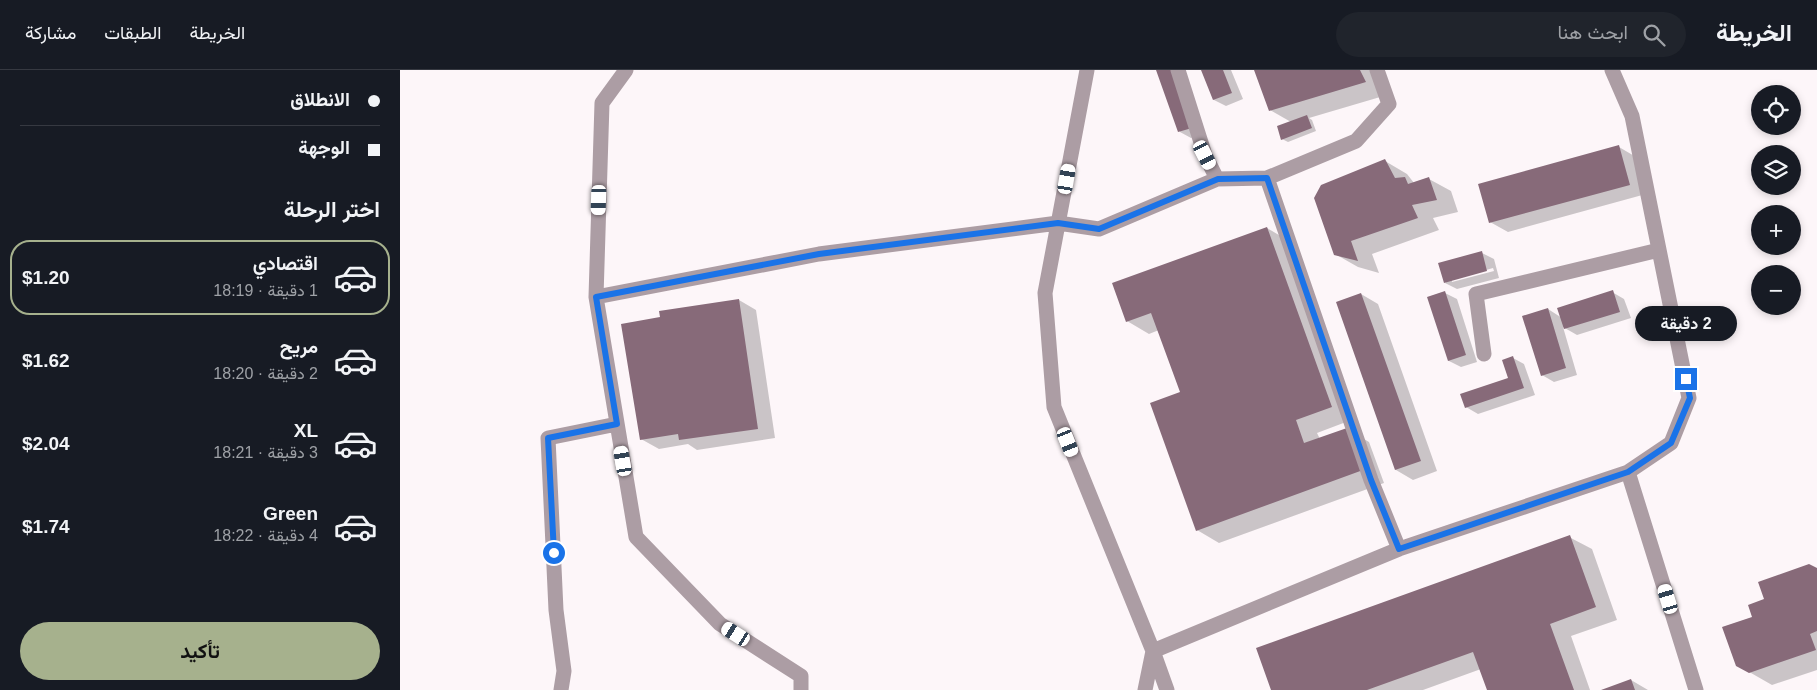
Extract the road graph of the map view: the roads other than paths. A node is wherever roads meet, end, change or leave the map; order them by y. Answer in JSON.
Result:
{"nodes":[{"id":1,"x":626,"y":70,"type":"edge"},
{"id":2,"x":1088,"y":70,"type":"edge"},
{"id":3,"x":1178,"y":70,"type":"edge"},
{"id":4,"x":1377,"y":70,"type":"edge"},
{"id":5,"x":1612,"y":70,"type":"edge"},
{"id":6,"x":1267,"y":178,"type":"junction"},
{"id":7,"x":1218,"y":179,"type":"junction"},
{"id":8,"x":1058,"y":223,"type":"junction"},
{"id":9,"x":1659,"y":250,"type":"junction"},
{"id":10,"x":596,"y":297,"type":"junction"},
{"id":11,"x":1484,"y":354,"type":"dead end"},
{"id":12,"x":617,"y":424,"type":"junction"},
{"id":13,"x":1628,"y":472,"type":"junction"},
{"id":14,"x":1399,"y":549,"type":"junction"},
{"id":15,"x":1153,"y":651,"type":"junction"},
{"id":16,"x":561,"y":690,"type":"edge"},
{"id":17,"x":801,"y":690,"type":"edge"},
{"id":18,"x":1145,"y":690,"type":"edge"},
{"id":19,"x":1167,"y":690,"type":"edge"},
{"id":20,"x":1696,"y":690,"type":"edge"}],
"edges":[{"from":1,"to":10,"type":"lane"},
{"from":2,"to":8,"type":"lane"},
{"from":3,"to":7,"type":"lane"},
{"from":4,"to":6,"type":"lane"},
{"from":5,"to":9,"type":"lane"},
{"from":6,"to":7,"type":"lane"},
{"from":6,"to":14,"type":"lane"},
{"from":7,"to":8,"type":"lane"},
{"from":8,"to":10,"type":"lane"},
{"from":8,"to":15,"type":"lane"},
{"from":9,"to":11,"type":"lane"},
{"from":9,"to":13,"type":"lane"},
{"from":10,"to":12,"type":"lane"},
{"from":12,"to":16,"type":"lane"},
{"from":12,"to":17,"type":"lane"},
{"from":13,"to":14,"type":"lane"},
{"from":13,"to":20,"type":"lane"},
{"from":14,"to":15,"type":"lane"},
{"from":15,"to":18,"type":"lane"},
{"from":15,"to":19,"type":"lane"}]}
